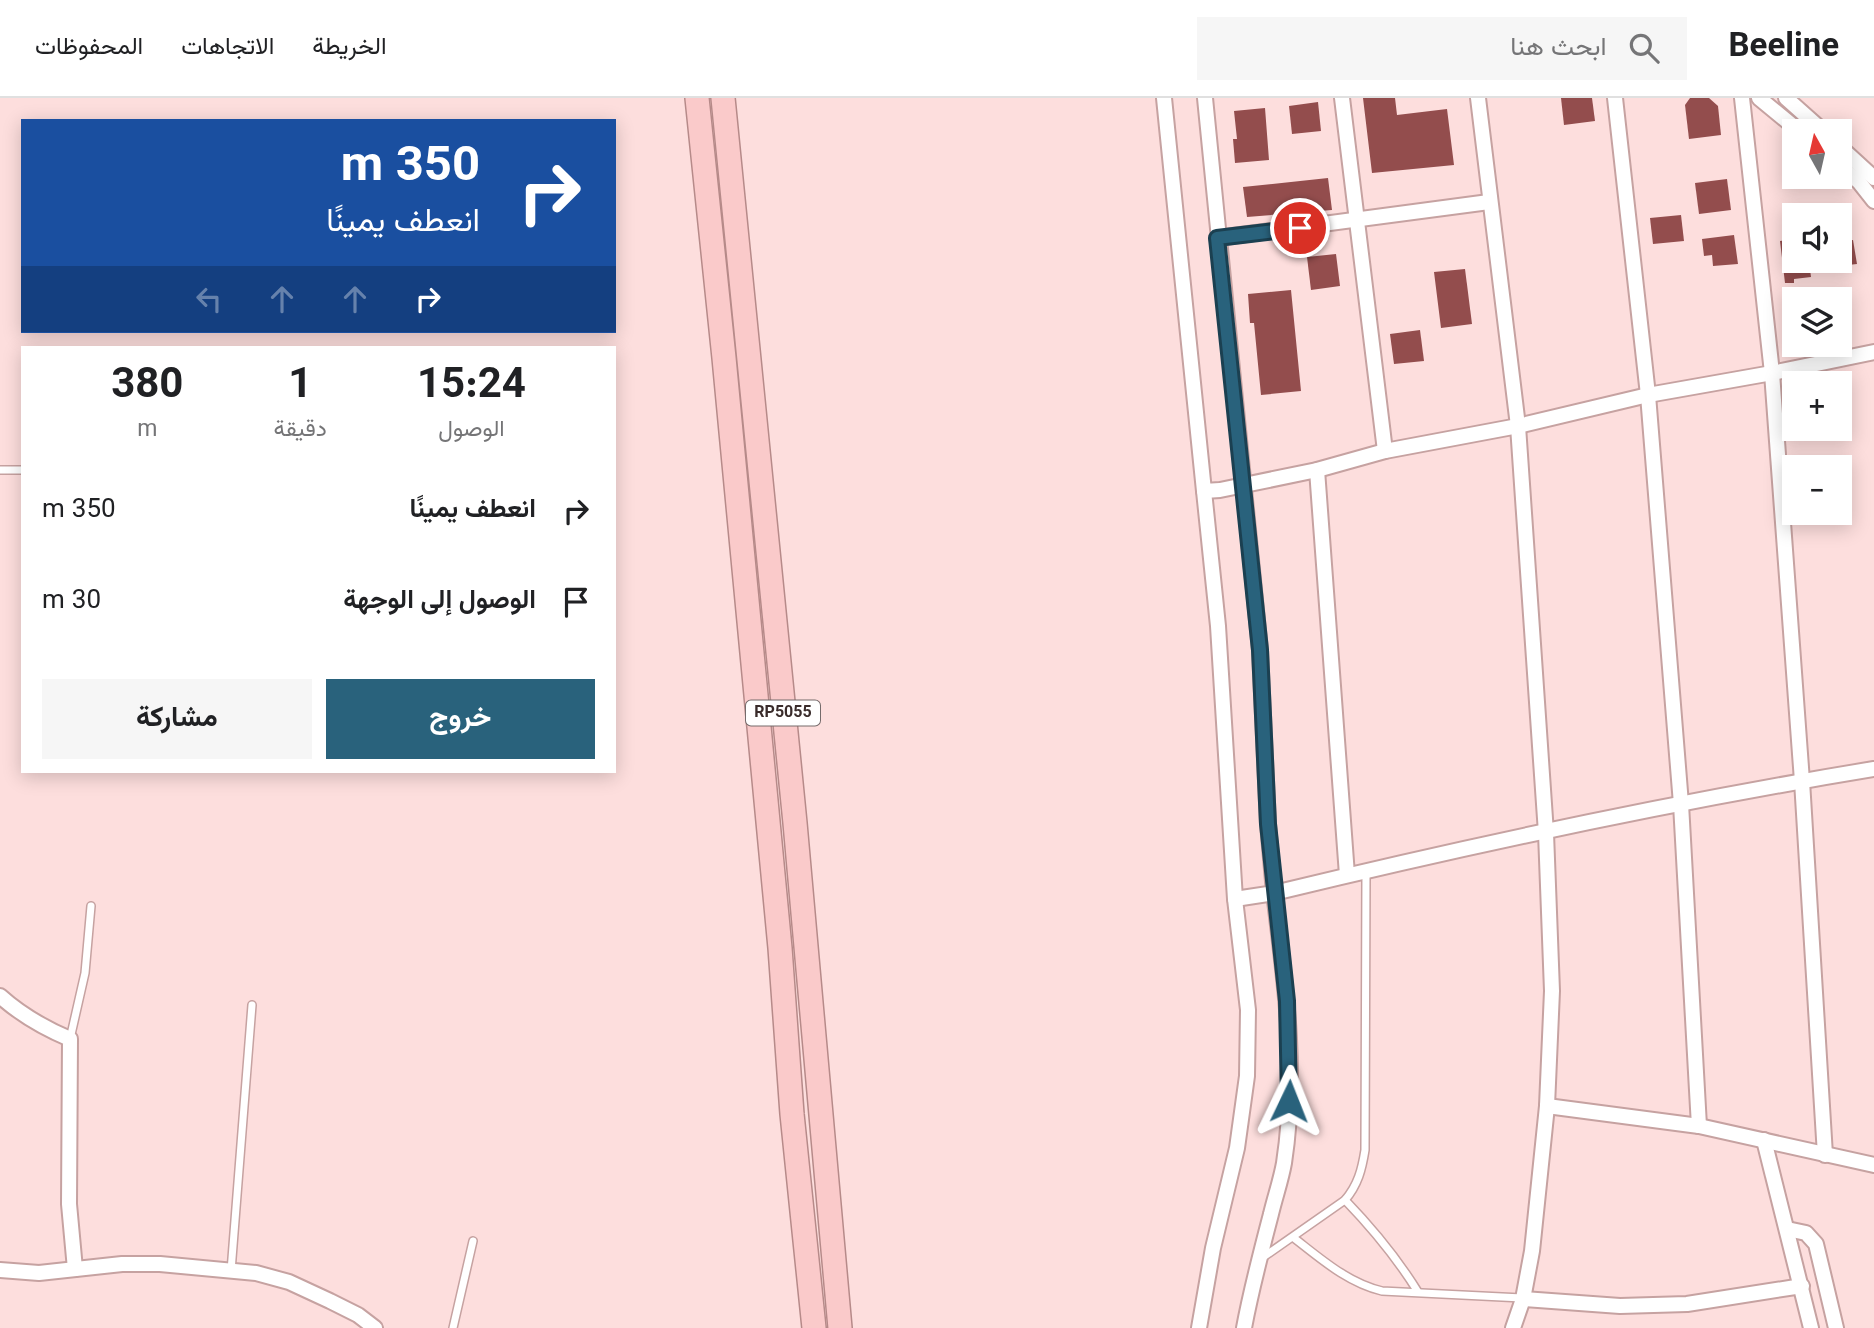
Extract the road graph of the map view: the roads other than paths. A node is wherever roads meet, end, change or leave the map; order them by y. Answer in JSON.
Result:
{"nodes":[{"id":1,"x":697,"y":98,"type":"edge"},
{"id":2,"x":723,"y":98,"type":"edge"},
{"id":3,"x":1164,"y":98,"type":"edge"},
{"id":4,"x":1205,"y":98,"type":"edge"},
{"id":5,"x":1342,"y":98,"type":"edge"},
{"id":6,"x":1478,"y":98,"type":"edge"},
{"id":7,"x":1615,"y":98,"type":"edge"},
{"id":8,"x":1742,"y":98,"type":"edge"},
{"id":9,"x":1759,"y":98,"type":"edge"},
{"id":10,"x":1786,"y":98,"type":"edge"},
{"id":11,"x":1784,"y":119,"type":"edge"},
{"id":12,"x":1810,"y":119,"type":"edge"},
{"id":13,"x":1852,"y":158,"type":"edge"},
{"id":14,"x":1852,"y":176,"type":"edge"},
{"id":15,"x":1874,"y":178,"type":"edge"},
{"id":16,"x":1874,"y":201,"type":"edge"},
{"id":17,"x":1489,"y":202,"type":"junction"},
{"id":18,"x":1356,"y":221,"type":"junction"},
{"id":19,"x":1217,"y":238,"type":"junction"},
{"id":20,"x":1874,"y":352,"type":"edge"},
{"id":21,"x":1772,"y":373,"type":"junction"},
{"id":22,"x":1648,"y":395,"type":"junction"},
{"id":23,"x":1518,"y":426,"type":"junction"},
{"id":24,"x":1385,"y":451,"type":"junction"},
{"id":25,"x":0,"y":470,"type":"edge"},
{"id":26,"x":1317,"y":470,"type":"junction"},
{"id":27,"x":21,"y":471,"type":"edge"},
{"id":28,"x":1244,"y":485,"type":"junction"},
{"id":29,"x":1204,"y":491,"type":"junction"},
{"id":30,"x":1874,"y":769,"type":"edge"},
{"id":31,"x":1802,"y":781,"type":"junction"},
{"id":32,"x":1681,"y":804,"type":"junction"},
{"id":33,"x":1546,"y":832,"type":"junction"},
{"id":34,"x":1366,"y":871,"type":"junction"},
{"id":35,"x":1347,"y":875,"type":"junction"},
{"id":36,"x":1274,"y":893,"type":"junction"},
{"id":37,"x":1236,"y":899,"type":"junction"},
{"id":38,"x":91,"y":906,"type":"dead end"},
{"id":39,"x":0,"y":996,"type":"edge"},
{"id":40,"x":252,"y":1005,"type":"dead end"},
{"id":41,"x":69,"y":1039,"type":"junction"},
{"id":42,"x":1547,"y":1106,"type":"junction"},
{"id":43,"x":1699,"y":1126,"type":"junction"},
{"id":44,"x":1764,"y":1140,"type":"junction"},
{"id":45,"x":1825,"y":1154,"type":"junction"},
{"id":46,"x":1874,"y":1165,"type":"edge"},
{"id":47,"x":1345,"y":1200,"type":"junction"},
{"id":48,"x":1787,"y":1229,"type":"junction"},
{"id":49,"x":1294,"y":1238,"type":"junction"},
{"id":50,"x":473,"y":1241,"type":"dead end"},
{"id":51,"x":1259,"y":1260,"type":"junction"},
{"id":52,"x":75,"y":1269,"type":"junction"},
{"id":53,"x":0,"y":1270,"type":"edge"},
{"id":54,"x":231,"y":1271,"type":"junction"},
{"id":55,"x":1802,"y":1286,"type":"junction"},
{"id":56,"x":1418,"y":1292,"type":"junction"},
{"id":57,"x":1523,"y":1298,"type":"junction"},
{"id":58,"x":375,"y":1328,"type":"edge"},
{"id":59,"x":453,"y":1328,"type":"edge"},
{"id":60,"x":814,"y":1328,"type":"edge"},
{"id":61,"x":840,"y":1328,"type":"edge"},
{"id":62,"x":1199,"y":1328,"type":"edge"},
{"id":63,"x":1244,"y":1328,"type":"edge"},
{"id":64,"x":1513,"y":1328,"type":"edge"},
{"id":65,"x":1811,"y":1328,"type":"edge"},
{"id":66,"x":1836,"y":1328,"type":"edge"}],
"edges":[{"from":1,"to":60,"type":"highway","number":"RP5055"},
{"from":2,"to":61,"type":"highway","number":"RP5055"},
{"from":3,"to":29,"type":"street"},
{"from":4,"to":19,"type":"street"},
{"from":5,"to":18,"type":"street"},
{"from":6,"to":17,"type":"street"},
{"from":7,"to":22,"type":"street"},
{"from":8,"to":21,"type":"street"},
{"from":9,"to":11,"type":"street"},
{"from":10,"to":12,"type":"street"},
{"from":13,"to":15,"type":"street"},
{"from":14,"to":16,"type":"street"},
{"from":17,"to":18,"type":"street"},
{"from":17,"to":23,"type":"street"},
{"from":18,"to":19,"type":"street"},
{"from":18,"to":24,"type":"street"},
{"from":19,"to":28,"type":"street"},
{"from":20,"to":21,"type":"street"},
{"from":21,"to":22,"type":"street"},
{"from":21,"to":31,"type":"street"},
{"from":22,"to":23,"type":"street"},
{"from":22,"to":32,"type":"street"},
{"from":23,"to":24,"type":"street"},
{"from":23,"to":33,"type":"street"},
{"from":24,"to":26,"type":"street"},
{"from":25,"to":27,"type":"lane"},
{"from":26,"to":28,"type":"street"},
{"from":26,"to":35,"type":"street"},
{"from":28,"to":29,"type":"street"},
{"from":28,"to":36,"type":"street"},
{"from":29,"to":37,"type":"street"},
{"from":30,"to":31,"type":"street"},
{"from":31,"to":32,"type":"street"},
{"from":31,"to":45,"type":"street"},
{"from":32,"to":33,"type":"street"},
{"from":32,"to":43,"type":"street"},
{"from":33,"to":34,"type":"street"},
{"from":33,"to":42,"type":"street"},
{"from":34,"to":35,"type":"street"},
{"from":34,"to":47,"type":"lane"},
{"from":35,"to":36,"type":"street"},
{"from":36,"to":37,"type":"street"},
{"from":36,"to":51,"type":"street"},
{"from":37,"to":62,"type":"street"},
{"from":38,"to":41,"type":"lane"},
{"from":39,"to":41,"type":"street"},
{"from":40,"to":54,"type":"lane"},
{"from":41,"to":52,"type":"street"},
{"from":42,"to":43,"type":"street"},
{"from":42,"to":57,"type":"street"},
{"from":43,"to":44,"type":"street"},
{"from":44,"to":45,"type":"street"},
{"from":44,"to":48,"type":"street"},
{"from":45,"to":46,"type":"street"},
{"from":47,"to":49,"type":"lane"},
{"from":47,"to":56,"type":"lane"},
{"from":48,"to":55,"type":"street"},
{"from":48,"to":66,"type":"street"},
{"from":49,"to":51,"type":"lane"},
{"from":49,"to":56,"type":"lane"},
{"from":50,"to":59,"type":"lane"},
{"from":51,"to":63,"type":"street"},
{"from":52,"to":53,"type":"street"},
{"from":52,"to":54,"type":"street"},
{"from":54,"to":58,"type":"street"},
{"from":55,"to":57,"type":"street"},
{"from":55,"to":65,"type":"street"},
{"from":56,"to":57,"type":"lane"},
{"from":57,"to":64,"type":"street"}]}
